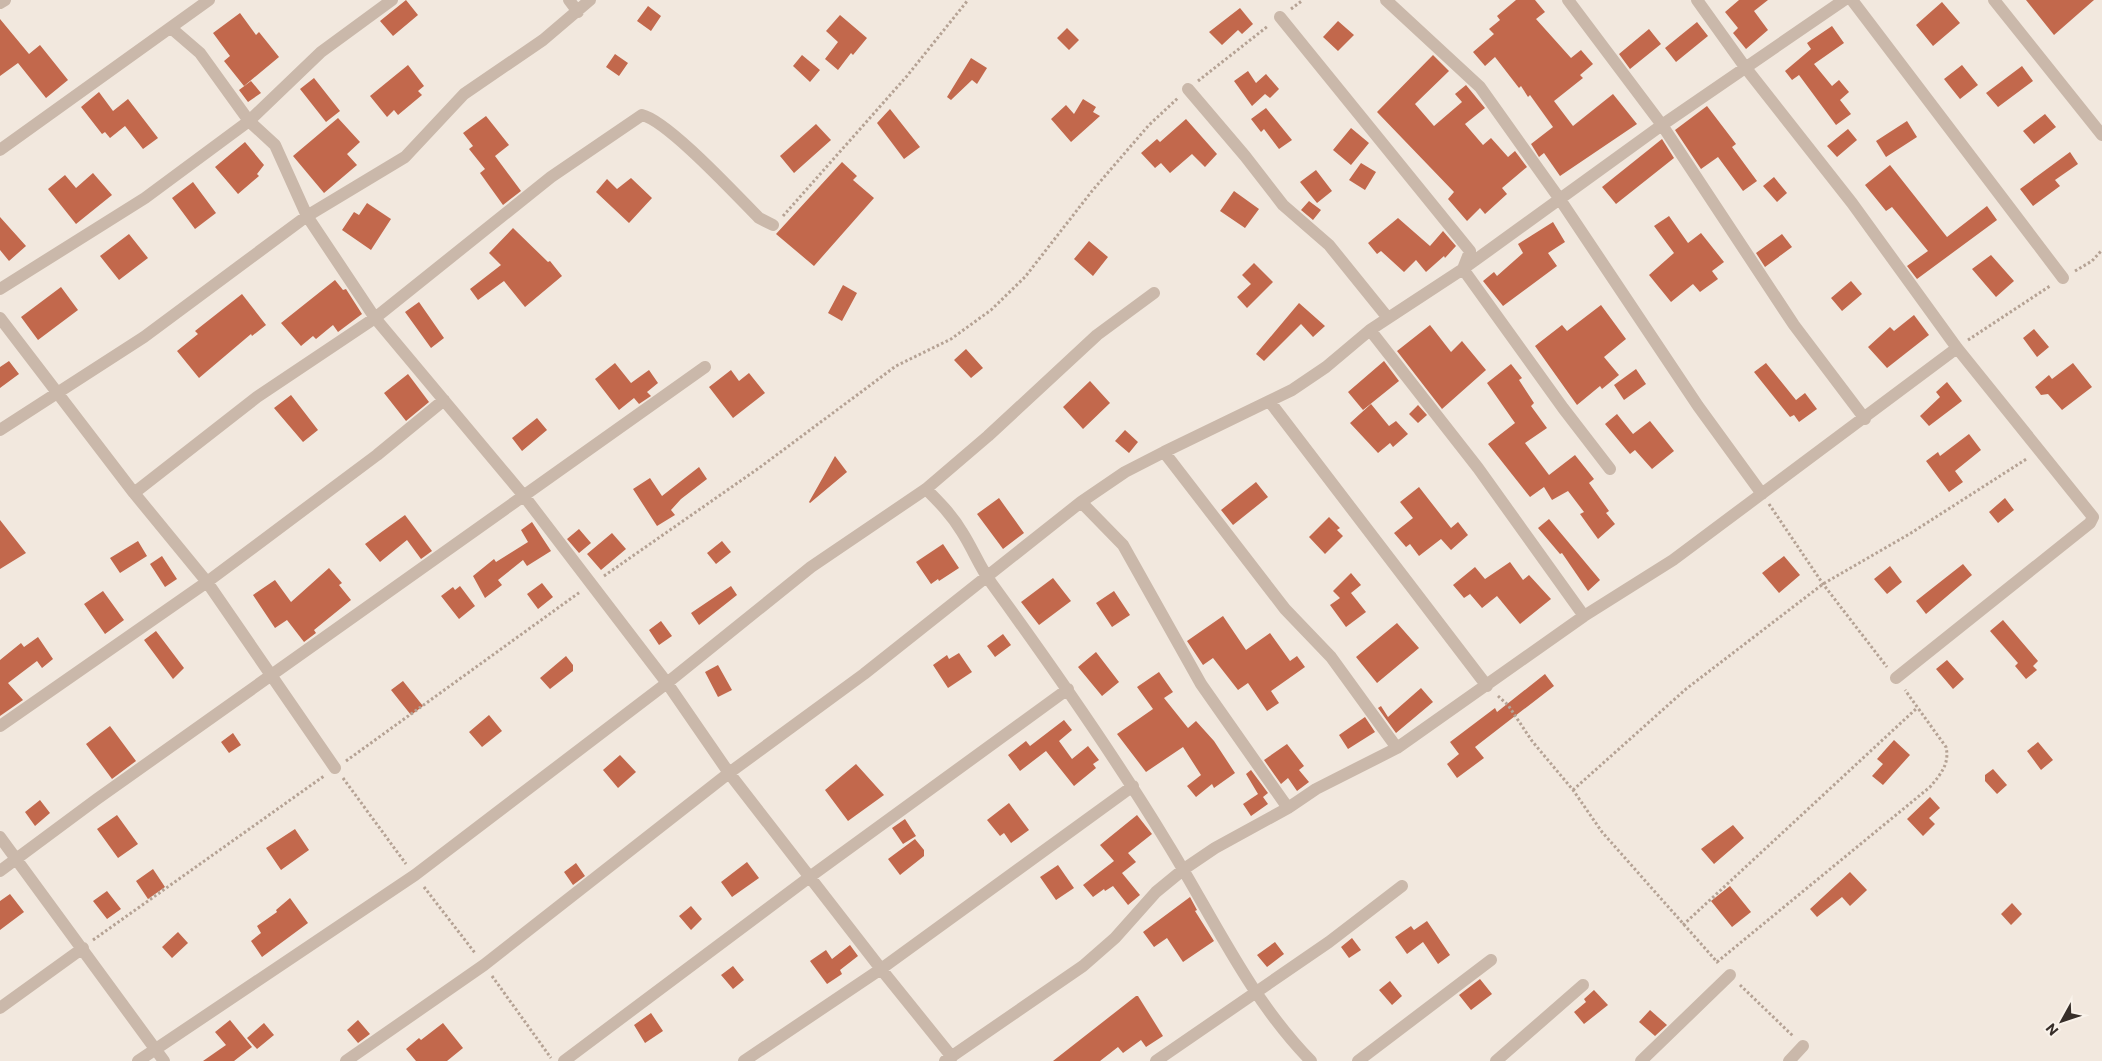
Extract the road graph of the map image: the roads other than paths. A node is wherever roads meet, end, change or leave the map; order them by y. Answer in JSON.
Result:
{"nodes":[{"id":1,"x":5,"y":0,"type":"edge"},
{"id":2,"x":209,"y":0,"type":"edge"},
{"id":3,"x":392,"y":0,"type":"edge"},
{"id":4,"x":569,"y":0,"type":"edge"},
{"id":5,"x":590,"y":0,"type":"edge"},
{"id":6,"x":1386,"y":0,"type":"edge"},
{"id":7,"x":1568,"y":0,"type":"edge"},
{"id":8,"x":1696,"y":0,"type":"edge"},
{"id":9,"x":1844,"y":0,"type":"edge"},
{"id":10,"x":1852,"y":0,"type":"edge"},
{"id":11,"x":1994,"y":0,"type":"edge"},
{"id":12,"x":0,"y":4,"type":"edge"},
{"id":13,"x":578,"y":12,"type":"junction"},
{"id":14,"x":1280,"y":18,"type":"road end"},
{"id":15,"x":171,"y":28,"type":"junction"},
{"id":16,"x":1745,"y":67,"type":"junction"},
{"id":17,"x":1188,"y":89,"type":"road end"},
{"id":18,"x":249,"y":121,"type":"junction"},
{"id":19,"x":1662,"y":125,"type":"junction"},
{"id":20,"x":2102,"y":136,"type":"edge"},
{"id":21,"x":0,"y":150,"type":"edge"},
{"id":22,"x":1559,"y":198,"type":"junction"},
{"id":23,"x":308,"y":216,"type":"junction"},
{"id":24,"x":773,"y":225,"type":"road end"},
{"id":25,"x":1463,"y":268,"type":"junction"},
{"id":26,"x":2063,"y":278,"type":"road end"},
{"id":27,"x":0,"y":289,"type":"edge"},
{"id":28,"x":1154,"y":293,"type":"dead end"},
{"id":29,"x":0,"y":318,"type":"edge"},
{"id":30,"x":375,"y":318,"type":"junction"},
{"id":31,"x":1388,"y":318,"type":"junction"},
{"id":32,"x":1370,"y":330,"type":"junction"},
{"id":33,"x":1957,"y":348,"type":"junction"},
{"id":34,"x":704,"y":367,"type":"dead end"},
{"id":35,"x":57,"y":394,"type":"junction"},
{"id":36,"x":444,"y":400,"type":"junction"},
{"id":37,"x":1270,"y":402,"type":"junction"},
{"id":38,"x":1865,"y":419,"type":"junction"},
{"id":39,"x":0,"y":430,"type":"edge"},
{"id":40,"x":1164,"y":452,"type":"junction"},
{"id":41,"x":1610,"y":469,"type":"dead end"},
{"id":42,"x":926,"y":488,"type":"junction"},
{"id":43,"x":134,"y":493,"type":"junction"},
{"id":44,"x":1762,"y":494,"type":"junction"},
{"id":45,"x":524,"y":496,"type":"junction"},
{"id":46,"x":1081,"y":502,"type":"junction"},
{"id":47,"x":986,"y":576,"type":"junction"},
{"id":48,"x":207,"y":582,"type":"junction"},
{"id":49,"x":1584,"y":616,"type":"junction"},
{"id":50,"x":272,"y":674,"type":"junction"},
{"id":51,"x":1896,"y":678,"type":"road end"},
{"id":52,"x":667,"y":683,"type":"junction"},
{"id":53,"x":1487,"y":686,"type":"junction"},
{"id":54,"x":1068,"y":689,"type":"junction"},
{"id":55,"x":0,"y":726,"type":"edge"},
{"id":56,"x":1397,"y":748,"type":"junction"},
{"id":57,"x":335,"y":768,"type":"road end"},
{"id":58,"x":730,"y":773,"type":"junction"},
{"id":59,"x":1133,"y":786,"type":"junction"},
{"id":60,"x":1288,"y":808,"type":"junction"},
{"id":61,"x":0,"y":837,"type":"edge"},
{"id":62,"x":17,"y":860,"type":"junction"},
{"id":63,"x":1184,"y":869,"type":"junction"},
{"id":64,"x":0,"y":871,"type":"edge"},
{"id":65,"x":811,"y":876,"type":"junction"},
{"id":66,"x":1402,"y":886,"type":"dead end"},
{"id":67,"x":83,"y":948,"type":"junction"},
{"id":68,"x":1491,"y":960,"type":"dead end"},
{"id":69,"x":881,"y":969,"type":"junction"},
{"id":70,"x":1730,"y":975,"type":"road end"},
{"id":71,"x":1583,"y":984,"type":"dead end"},
{"id":72,"x":1256,"y":993,"type":"junction"},
{"id":73,"x":0,"y":1008,"type":"edge"},
{"id":74,"x":1803,"y":1046,"type":"road end"},
{"id":75,"x":156,"y":1050,"type":"junction"},
{"id":76,"x":948,"y":1059,"type":"edge"},
{"id":77,"x":138,"y":1061,"type":"edge"},
{"id":78,"x":164,"y":1061,"type":"edge"},
{"id":79,"x":346,"y":1061,"type":"edge"},
{"id":80,"x":564,"y":1061,"type":"edge"},
{"id":81,"x":744,"y":1061,"type":"edge"},
{"id":82,"x":1156,"y":1061,"type":"edge"},
{"id":83,"x":1311,"y":1061,"type":"edge"},
{"id":84,"x":1358,"y":1061,"type":"edge"},
{"id":85,"x":1496,"y":1061,"type":"edge"},
{"id":86,"x":1642,"y":1061,"type":"edge"},
{"id":87,"x":1789,"y":1061,"type":"edge"}],
"edges":[{"from":1,"to":12,"type":"street"},
{"from":2,"to":15,"type":"street"},
{"from":3,"to":18,"type":"street"},
{"from":4,"to":13,"type":"street"},
{"from":5,"to":13,"type":"street"},
{"from":6,"to":22,"type":"street"},
{"from":7,"to":19,"type":"street"},
{"from":8,"to":16,"type":"street"},
{"from":9,"to":16,"type":"street"},
{"from":10,"to":26,"type":"street"},
{"from":11,"to":20,"type":"street"},
{"from":13,"to":23,"type":"street"},
{"from":14,"to":25,"type":"street"},
{"from":15,"to":18,"type":"street"},
{"from":15,"to":21,"type":"street"},
{"from":16,"to":19,"type":"street"},
{"from":16,"to":33,"type":"street"},
{"from":17,"to":31,"type":"street"},
{"from":18,"to":23,"type":"street"},
{"from":18,"to":27,"type":"street"},
{"from":19,"to":22,"type":"street"},
{"from":19,"to":38,"type":"street"},
{"from":22,"to":25,"type":"street"},
{"from":22,"to":44,"type":"street"},
{"from":23,"to":30,"type":"street"},
{"from":23,"to":35,"type":"street"},
{"from":24,"to":30,"type":"street"},
{"from":25,"to":31,"type":"street"},
{"from":25,"to":41,"type":"street"},
{"from":28,"to":42,"type":"street"},
{"from":29,"to":35,"type":"street"},
{"from":30,"to":36,"type":"street"},
{"from":30,"to":43,"type":"street"},
{"from":31,"to":32,"type":"street"},
{"from":32,"to":37,"type":"street"},
{"from":32,"to":49,"type":"street"},
{"from":33,"to":38,"type":"street"},
{"from":33,"to":51,"type":"street"},
{"from":34,"to":45,"type":"street"},
{"from":35,"to":39,"type":"street"},
{"from":35,"to":43,"type":"street"},
{"from":36,"to":45,"type":"street"},
{"from":36,"to":48,"type":"street"},
{"from":37,"to":40,"type":"street"},
{"from":37,"to":53,"type":"street"},
{"from":38,"to":44,"type":"street"},
{"from":40,"to":46,"type":"street"},
{"from":40,"to":56,"type":"street"},
{"from":42,"to":47,"type":"street"},
{"from":42,"to":52,"type":"street"},
{"from":43,"to":48,"type":"street"},
{"from":44,"to":49,"type":"street"},
{"from":45,"to":50,"type":"street"},
{"from":45,"to":52,"type":"street"},
{"from":46,"to":47,"type":"street"},
{"from":46,"to":60,"type":"street"},
{"from":47,"to":54,"type":"street"},
{"from":47,"to":58,"type":"street"},
{"from":48,"to":50,"type":"street"},
{"from":48,"to":55,"type":"street"},
{"from":49,"to":53,"type":"street"},
{"from":50,"to":57,"type":"street"},
{"from":50,"to":62,"type":"street"},
{"from":52,"to":58,"type":"street"},
{"from":52,"to":75,"type":"street"},
{"from":53,"to":56,"type":"street"},
{"from":54,"to":59,"type":"street"},
{"from":54,"to":65,"type":"street"},
{"from":56,"to":60,"type":"street"},
{"from":58,"to":65,"type":"street"},
{"from":58,"to":79,"type":"street"},
{"from":59,"to":63,"type":"street"},
{"from":59,"to":69,"type":"street"},
{"from":60,"to":63,"type":"street"},
{"from":61,"to":62,"type":"street"},
{"from":62,"to":64,"type":"street"},
{"from":62,"to":67,"type":"street"},
{"from":63,"to":72,"type":"street"},
{"from":63,"to":76,"type":"street"},
{"from":65,"to":69,"type":"street"},
{"from":65,"to":80,"type":"street"},
{"from":66,"to":72,"type":"street"},
{"from":67,"to":73,"type":"street"},
{"from":67,"to":75,"type":"street"},
{"from":68,"to":84,"type":"street"},
{"from":69,"to":76,"type":"street"},
{"from":69,"to":81,"type":"street"},
{"from":70,"to":86,"type":"street"},
{"from":71,"to":85,"type":"street"},
{"from":72,"to":82,"type":"street"},
{"from":72,"to":83,"type":"street"},
{"from":74,"to":87,"type":"street"},
{"from":75,"to":77,"type":"street"},
{"from":75,"to":78,"type":"street"}]}
